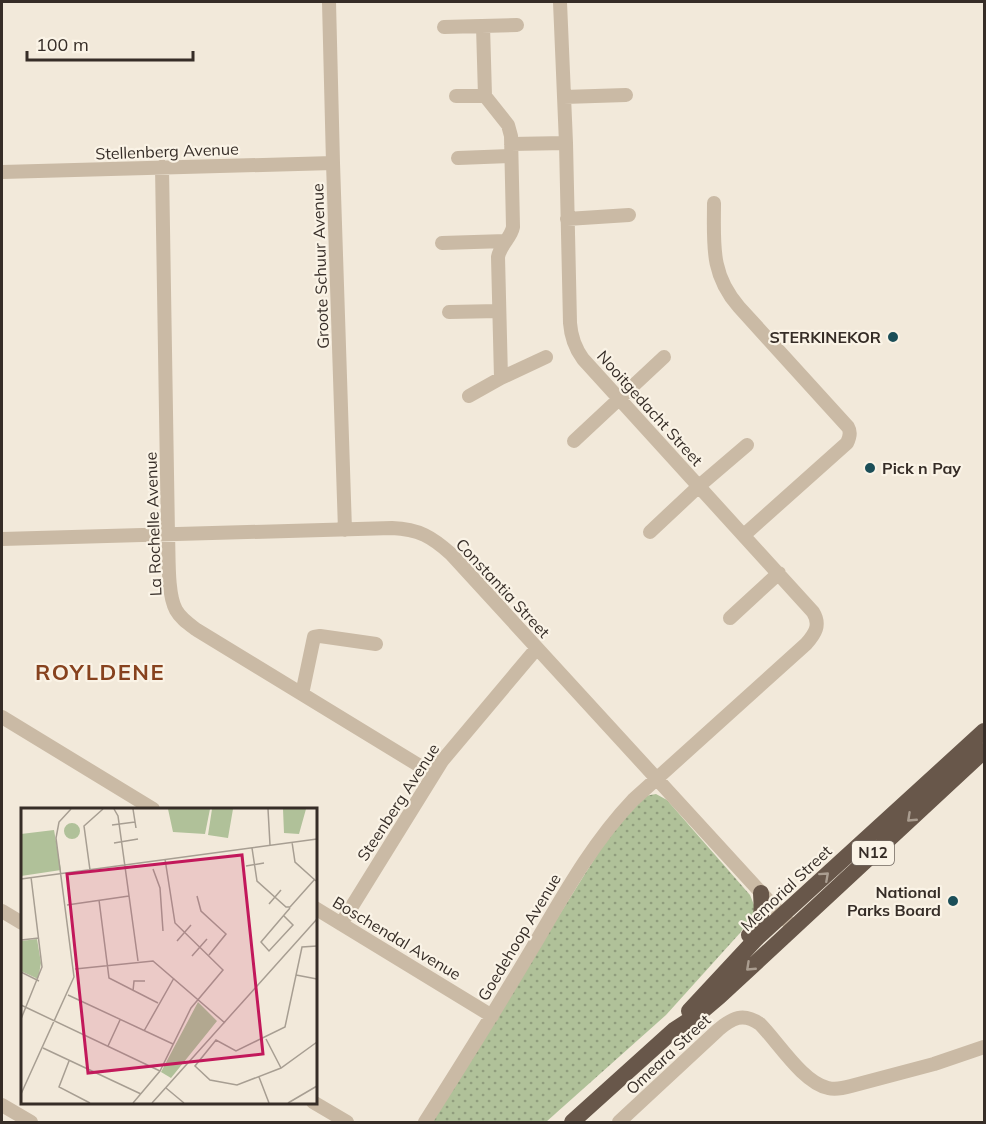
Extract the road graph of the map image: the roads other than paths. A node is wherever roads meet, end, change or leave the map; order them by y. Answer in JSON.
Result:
{"nodes":[{"id":1,"x":329,"y":2,"type":"edge"},
{"id":2,"x":560,"y":2,"type":"edge"},
{"id":3,"x":517,"y":25,"type":"dead end"},
{"id":4,"x":483,"y":26,"type":"junction"},
{"id":5,"x":444,"y":27,"type":"dead end"},
{"id":6,"x":626,"y":95,"type":"dead end"},
{"id":7,"x":456,"y":96,"type":"dead end"},
{"id":8,"x":485,"y":96,"type":"junction"},
{"id":9,"x":564,"y":97,"type":"junction"},
{"id":10,"x":566,"y":143,"type":"junction"},
{"id":11,"x":511,"y":150,"type":"junction"},
{"id":12,"x":458,"y":158,"type":"dead end"},
{"id":13,"x":333,"y":163,"type":"junction"},
{"id":14,"x":162,"y":167,"type":"junction"},
{"id":15,"x":2,"y":172,"type":"edge"},
{"id":16,"x":714,"y":203,"type":"dead end"},
{"id":17,"x":629,"y":215,"type":"dead end"},
{"id":18,"x":567,"y":219,"type":"junction"},
{"id":19,"x":506,"y":241,"type":"junction"},
{"id":20,"x":442,"y":243,"type":"dead end"},
{"id":21,"x":499,"y":311,"type":"junction"},
{"id":22,"x":449,"y":312,"type":"dead end"},
{"id":23,"x":546,"y":357,"type":"dead end"},
{"id":24,"x":664,"y":357,"type":"dead end"},
{"id":25,"x":501,"y":378,"type":"junction"},
{"id":26,"x":469,"y":396,"type":"dead end"},
{"id":27,"x":619,"y":398,"type":"junction"},
{"id":28,"x":574,"y":441,"type":"dead end"},
{"id":29,"x":747,"y":445,"type":"dead end"},
{"id":30,"x":699,"y":486,"type":"junction"},
{"id":31,"x":345,"y":530,"type":"junction"},
{"id":32,"x":650,"y":532,"type":"dead end"},
{"id":33,"x":168,"y":535,"type":"junction"},
{"id":34,"x":744,"y":535,"type":"junction"},
{"id":35,"x":2,"y":539,"type":"edge"},
{"id":36,"x":779,"y":573,"type":"junction"},
{"id":37,"x":730,"y":618,"type":"dead end"},
{"id":38,"x":376,"y":644,"type":"dead end"},
{"id":39,"x":806,"y":644,"type":"joint"},
{"id":40,"x":537,"y":648,"type":"junction"},
{"id":41,"x":302,"y":694,"type":"junction"},
{"id":42,"x":2,"y":717,"type":"edge"},
{"id":43,"x":984,"y":722,"type":"edge"},
{"id":44,"x":984,"y":731,"type":"edge"},
{"id":45,"x":984,"y":752,"type":"edge"},
{"id":46,"x":984,"y":758,"type":"edge"},
{"id":47,"x":951,"y":760,"type":"junction"},
{"id":48,"x":968,"y":765,"type":"junction"},
{"id":49,"x":433,"y":774,"type":"junction"},
{"id":50,"x":657,"y":780,"type":"junction"},
{"id":51,"x":151,"y":808,"type":"edge"},
{"id":52,"x":761,"y":893,"type":"junction"},
{"id":53,"x":316,"y":909,"type":"edge"},
{"id":54,"x":2,"y":910,"type":"edge"},
{"id":55,"x":787,"y":921,"type":"junction"},
{"id":56,"x":21,"y":922,"type":"edge"},
{"id":57,"x":341,"y":924,"type":"junction"},
{"id":58,"x":702,"y":997,"type":"junction"},
{"id":59,"x":492,"y":1016,"type":"junction"},
{"id":60,"x":674,"y":1030,"type":"junction"},
{"id":61,"x":984,"y":1047,"type":"edge"},
{"id":62,"x":316,"y":1103,"type":"edge"},
{"id":63,"x":2,"y":1105,"type":"edge"},
{"id":64,"x":31,"y":1122,"type":"edge"},
{"id":65,"x":347,"y":1122,"type":"edge"},
{"id":66,"x":425,"y":1122,"type":"edge"},
{"id":67,"x":572,"y":1122,"type":"edge"},
{"id":68,"x":619,"y":1122,"type":"edge"}],
"edges":[{"from":1,"to":13,"type":"street","name":"Groote Schuur Avenue"},
{"from":2,"to":9,"type":"street","name":"Nooitgedacht Street"},
{"from":3,"to":4,"type":"street"},
{"from":4,"to":5,"type":"street"},
{"from":4,"to":8,"type":"street"},
{"from":6,"to":9,"type":"street"},
{"from":7,"to":8,"type":"street"},
{"from":8,"to":11,"type":"street"},
{"from":9,"to":10,"type":"street","name":"Nooitgedacht Street"},
{"from":10,"to":11,"type":"street"},
{"from":10,"to":18,"type":"street","name":"Nooitgedacht Street"},
{"from":11,"to":12,"type":"street"},
{"from":11,"to":19,"type":"street"},
{"from":13,"to":14,"type":"street","name":"Stellenberg Avenue"},
{"from":13,"to":31,"type":"street","name":"Groote Schuur Avenue"},
{"from":14,"to":15,"type":"street","name":"Stellenberg Avenue"},
{"from":14,"to":33,"type":"street","name":"La Rochelle Avenue"},
{"from":16,"to":34,"type":"street"},
{"from":17,"to":18,"type":"street"},
{"from":18,"to":27,"type":"street","name":"Nooitgedacht Street"},
{"from":19,"to":20,"type":"street"},
{"from":19,"to":21,"type":"street"},
{"from":21,"to":22,"type":"street"},
{"from":21,"to":25,"type":"street"},
{"from":23,"to":25,"type":"street"},
{"from":24,"to":27,"type":"street"},
{"from":25,"to":26,"type":"street"},
{"from":27,"to":28,"type":"street"},
{"from":27,"to":30,"type":"street","name":"Nooitgedacht Street"},
{"from":29,"to":30,"type":"street"},
{"from":30,"to":32,"type":"street"},
{"from":30,"to":34,"type":"street","name":"Nooitgedacht Street"},
{"from":31,"to":33,"type":"street","name":"Constantia Street"},
{"from":31,"to":40,"type":"street","name":"Constantia Street"},
{"from":33,"to":35,"type":"street","name":"Constantia Street"},
{"from":33,"to":41,"type":"street","name":"La Rochelle Avenue"},
{"from":34,"to":36,"type":"street","name":"Nooitgedacht Street"},
{"from":36,"to":37,"type":"street"},
{"from":36,"to":39,"type":"street","name":"Nooitgedacht Street"},
{"from":38,"to":41,"type":"street"},
{"from":39,"to":50,"type":"street","name":"Goedehoop Avenue"},
{"from":40,"to":49,"type":"street","name":"Steenberg Avenue"},
{"from":40,"to":50,"type":"street","name":"Constantia Street"},
{"from":41,"to":49,"type":"street","name":"La Rochelle Avenue"},
{"from":42,"to":51,"type":"street"},
{"from":43,"to":47,"type":"highway"},
{"from":44,"to":47,"type":"highway","name":"Memorial Street","number":"N12"},
{"from":45,"to":48,"type":"highway","name":"Memorial Street","number":"N12"},
{"from":46,"to":48,"type":"highway"},
{"from":55,"to":47,"type":"highway","name":"Memorial Street","number":"N12","one_way":true},
{"from":48,"to":55,"type":"highway","name":"Memorial Street","number":"N12","one_way":true},
{"from":49,"to":57,"type":"street","name":"Steenberg Avenue"},
{"from":50,"to":52,"type":"street","name":"Constantia Street"},
{"from":50,"to":59,"type":"street","name":"Goedehoop Avenue"},
{"from":52,"to":55,"type":"street","name":"Constantia Street"},
{"from":52,"to":58,"type":"highway"},
{"from":53,"to":57,"type":"street","name":"Boschendal Avenue"},
{"from":54,"to":56,"type":"street"},
{"from":55,"to":58,"type":"highway","name":"Memorial Street","number":"N12"},
{"from":55,"to":60,"type":"highway","name":"Memorial Street","number":"N12","one_way":true},
{"from":57,"to":59,"type":"street","name":"Boschendal Avenue"},
{"from":58,"to":60,"type":"highway","name":"Memorial Street","number":"N12"},
{"from":59,"to":66,"type":"street","name":"Goedehoop Avenue"},
{"from":60,"to":67,"type":"highway","name":"Memorial Street","number":"N12"},
{"from":61,"to":68,"type":"street","name":"Omeara Street"},
{"from":62,"to":65,"type":"street"},
{"from":63,"to":64,"type":"street"}]}
